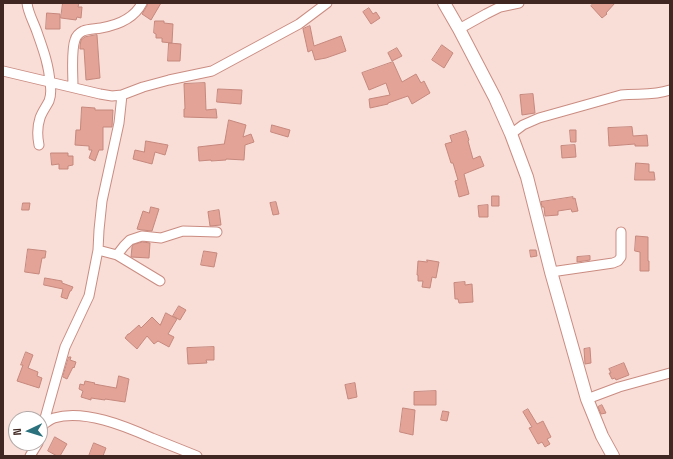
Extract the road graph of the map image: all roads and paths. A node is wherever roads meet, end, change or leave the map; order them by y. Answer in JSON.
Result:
{"nodes":[{"id":1,"x":27,"y":3,"type":"edge"},
{"id":2,"x":142,"y":3,"type":"edge"},
{"id":3,"x":327,"y":3,"type":"edge"},
{"id":4,"x":444,"y":3,"type":"edge"},
{"id":5,"x":519,"y":3,"type":"edge"},
{"id":6,"x":459,"y":28,"type":"junction"},
{"id":7,"x":3,"y":71,"type":"edge"},
{"id":8,"x":50,"y":82,"type":"junction"},
{"id":9,"x":73,"y":87,"type":"junction"},
{"id":10,"x":670,"y":90,"type":"edge"},
{"id":11,"x":122,"y":96,"type":"junction"},
{"id":12,"x":511,"y":134,"type":"junction"},
{"id":13,"x":39,"y":145,"type":"dead end"},
{"id":14,"x":217,"y":232,"type":"dead end"},
{"id":15,"x":621,"y":232,"type":"dead end"},
{"id":16,"x":98,"y":250,"type":"junction"},
{"id":17,"x":117,"y":255,"type":"junction"},
{"id":18,"x":551,"y":272,"type":"junction"},
{"id":19,"x":160,"y":281,"type":"dead end"},
{"id":20,"x":670,"y":373,"type":"edge"},
{"id":21,"x":588,"y":399,"type":"junction"},
{"id":22,"x":47,"y":411,"type":"edge"},
{"id":23,"x":48,"y":421,"type":"edge"},
{"id":24,"x":609,"y":454,"type":"edge"},
{"id":25,"x":198,"y":456,"type":"edge"}],
"edges":[{"from":1,"to":8,"type":"street"},
{"from":2,"to":9,"type":"street"},
{"from":3,"to":11,"type":"street"},
{"from":4,"to":6,"type":"street"},
{"from":5,"to":6,"type":"street"},
{"from":6,"to":12,"type":"street"},
{"from":7,"to":8,"type":"street"},
{"from":8,"to":9,"type":"street"},
{"from":8,"to":13,"type":"street"},
{"from":9,"to":11,"type":"street"},
{"from":10,"to":12,"type":"street"},
{"from":11,"to":16,"type":"street"},
{"from":12,"to":18,"type":"street"},
{"from":14,"to":17,"type":"street"},
{"from":15,"to":18,"type":"street"},
{"from":16,"to":17,"type":"street"},
{"from":16,"to":22,"type":"street"},
{"from":17,"to":19,"type":"street"},
{"from":18,"to":21,"type":"street"},
{"from":20,"to":21,"type":"street"},
{"from":21,"to":24,"type":"street"},
{"from":23,"to":25,"type":"street"}]}
